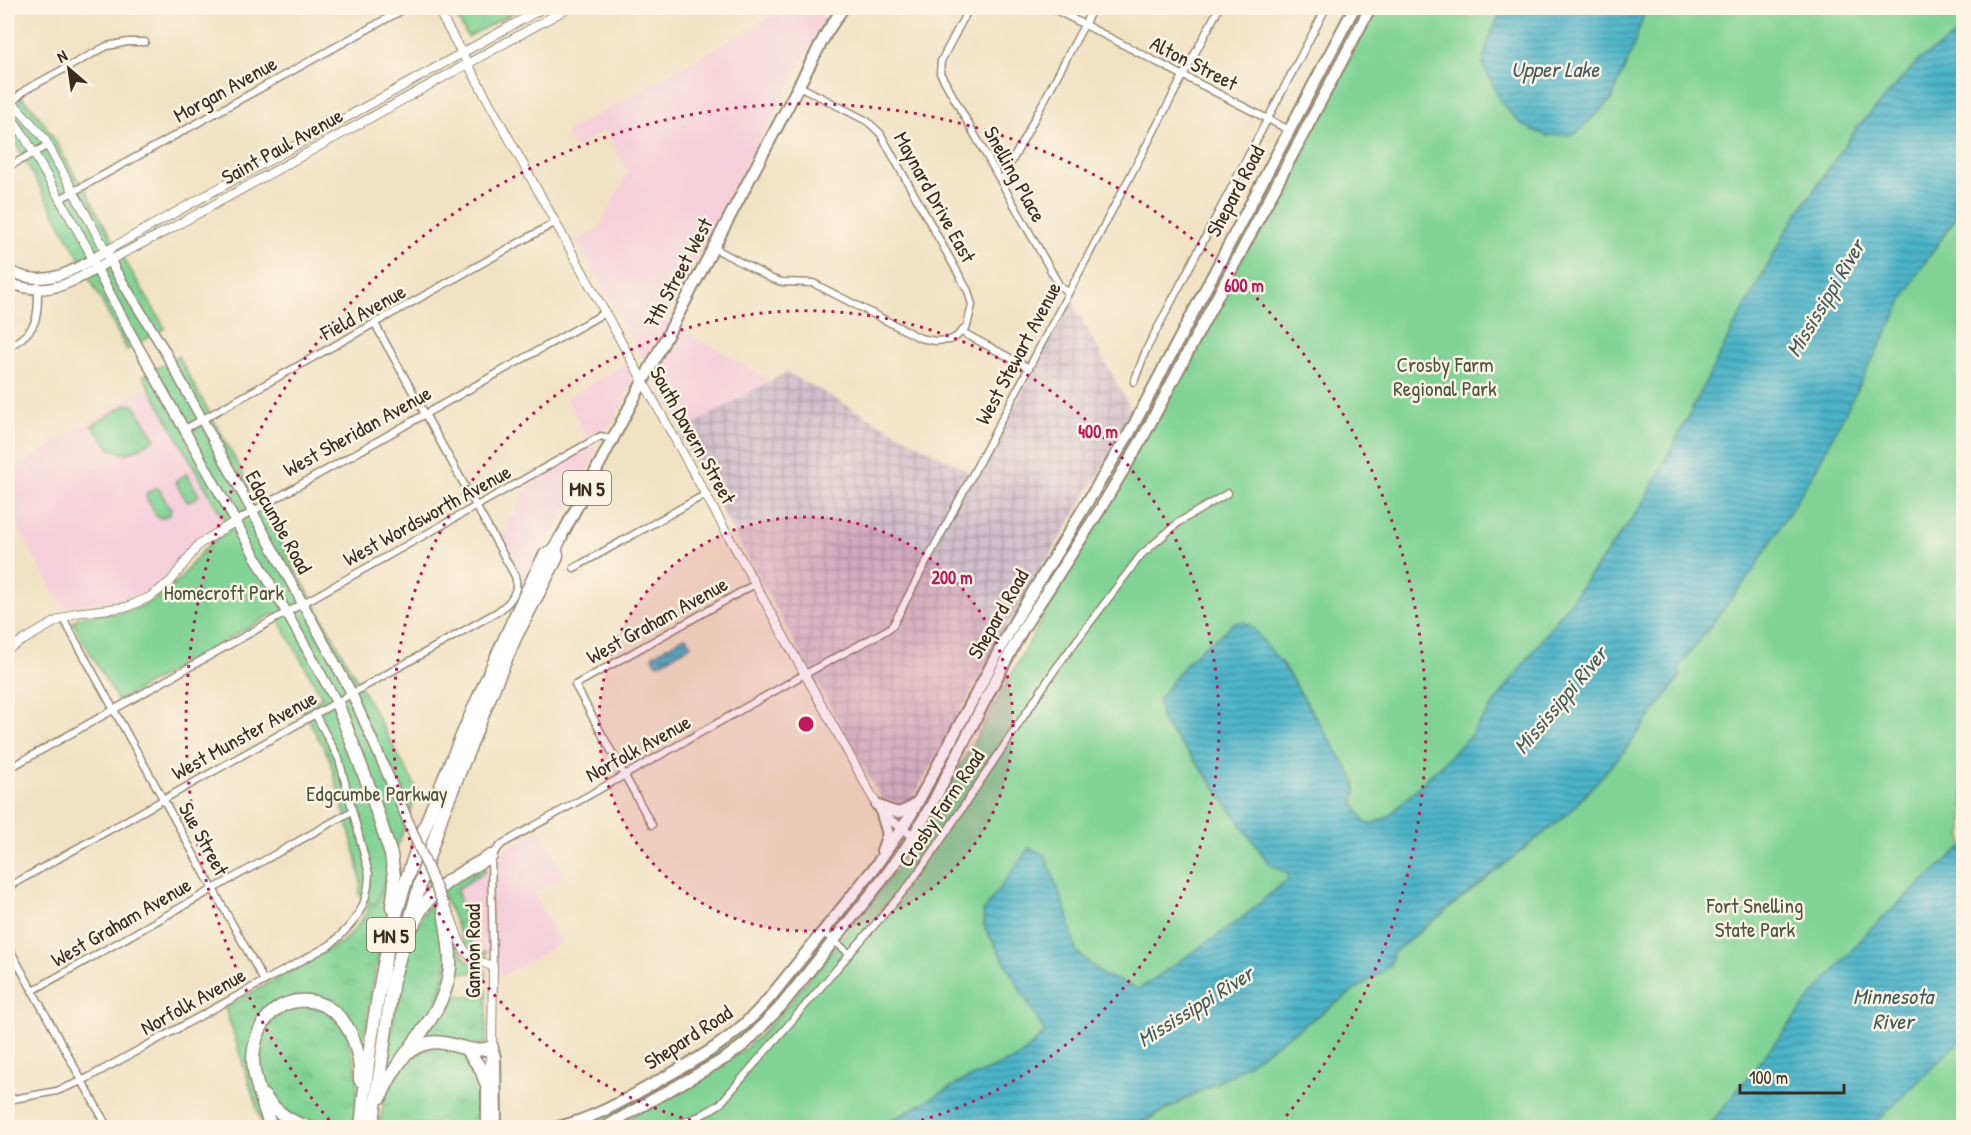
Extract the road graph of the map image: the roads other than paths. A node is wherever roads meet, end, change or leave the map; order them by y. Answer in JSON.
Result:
{"nodes":[{"id":1,"x":405,"y":8,"type":"edge"},
{"id":2,"x":437,"y":8,"type":"edge"},
{"id":3,"x":543,"y":8,"type":"edge"},
{"id":4,"x":568,"y":8,"type":"edge"},
{"id":5,"x":969,"y":8,"type":"edge"},
{"id":6,"x":1052,"y":8,"type":"edge"},
{"id":7,"x":1093,"y":8,"type":"edge"},
{"id":8,"x":1219,"y":8,"type":"edge"},
{"id":9,"x":1326,"y":8,"type":"edge"},
{"id":10,"x":1354,"y":8,"type":"edge"},
{"id":11,"x":1370,"y":8,"type":"edge"},
{"id":12,"x":839,"y":10,"type":"edge"},
{"id":13,"x":1084,"y":24,"type":"junction"},
{"id":14,"x":145,"y":42,"type":"dead end"},
{"id":15,"x":462,"y":53,"type":"junction"},
{"id":16,"x":468,"y":64,"type":"junction"},
{"id":17,"x":1183,"y":76,"type":"junction"},
{"id":18,"x":799,"y":86,"type":"junction"},
{"id":19,"x":1325,"y":92,"type":"junction"},
{"id":20,"x":8,"y":106,"type":"edge"},
{"id":21,"x":1266,"y":119,"type":"junction"},
{"id":22,"x":1289,"y":130,"type":"junction"},
{"id":23,"x":48,"y":145,"type":"junction"},
{"id":24,"x":34,"y":153,"type":"junction"},
{"id":25,"x":8,"y":167,"type":"edge"},
{"id":26,"x":1285,"y":169,"type":"junction"},
{"id":27,"x":1000,"y":182,"type":"junction"},
{"id":28,"x":74,"y":191,"type":"junction"},
{"id":29,"x":60,"y":199,"type":"junction"},
{"id":30,"x":556,"y":222,"type":"junction"},
{"id":31,"x":714,"y":248,"type":"junction"},
{"id":32,"x":108,"y":256,"type":"junction"},
{"id":33,"x":94,"y":264,"type":"junction"},
{"id":34,"x":8,"y":270,"type":"edge"},
{"id":35,"x":38,"y":280,"type":"junction"},
{"id":36,"x":8,"y":282,"type":"edge"},
{"id":37,"x":38,"y":291,"type":"junction"},
{"id":38,"x":1068,"y":293,"type":"junction"},
{"id":39,"x":606,"y":312,"type":"junction"},
{"id":40,"x":375,"y":324,"type":"junction"},
{"id":41,"x":962,"y":332,"type":"junction"},
{"id":42,"x":8,"y":347,"type":"edge"},
{"id":43,"x":1029,"y":368,"type":"junction"},
{"id":44,"x":644,"y":381,"type":"junction"},
{"id":45,"x":1134,"y":382,"type":"dead end"},
{"id":46,"x":424,"y":414,"type":"junction"},
{"id":47,"x":202,"y":420,"type":"junction"},
{"id":48,"x":185,"y":429,"type":"junction"},
{"id":49,"x":612,"y":440,"type":"junction"},
{"id":50,"x":1228,"y":493,"type":"dead end"},
{"id":51,"x":706,"y":494,"type":"junction"},
{"id":52,"x":476,"y":506,"type":"junction"},
{"id":53,"x":253,"y":511,"type":"junction"},
{"id":54,"x":236,"y":521,"type":"junction"},
{"id":55,"x":561,"y":537,"type":"joint"},
{"id":56,"x":555,"y":549,"type":"junction"},
{"id":57,"x":574,"y":568,"type":"dead end"},
{"id":58,"x":755,"y":584,"type":"junction"},
{"id":59,"x":303,"y":603,"type":"junction"},
{"id":60,"x":287,"y":612,"type":"junction"},
{"id":61,"x":63,"y":618,"type":"junction"},
{"id":62,"x":8,"y":648,"type":"edge"},
{"id":63,"x":805,"y":674,"type":"junction"},
{"id":64,"x":352,"y":694,"type":"junction"},
{"id":65,"x":337,"y":703,"type":"junction"},
{"id":66,"x":113,"y":710,"type":"junction"},
{"id":67,"x":315,"y":714,"type":"junction"},
{"id":68,"x":8,"y":769,"type":"edge"},
{"id":69,"x":624,"y":775,"type":"junction"},
{"id":70,"x":163,"y":799,"type":"junction"},
{"id":71,"x":921,"y":799,"type":"junction"},
{"id":72,"x":879,"y":808,"type":"junction"},
{"id":73,"x":352,"y":811,"type":"junction"},
{"id":74,"x":652,"y":825,"type":"dead end"},
{"id":75,"x":903,"y":828,"type":"junction"},
{"id":76,"x":914,"y":836,"type":"junction"},
{"id":77,"x":491,"y":856,"type":"junction"},
{"id":78,"x":875,"y":867,"type":"junction"},
{"id":79,"x":8,"y":887,"type":"edge"},
{"id":80,"x":213,"y":889,"type":"junction"},
{"id":81,"x":443,"y":904,"type":"junction"},
{"id":82,"x":823,"y":932,"type":"junction"},
{"id":83,"x":390,"y":939,"type":"junction"},
{"id":84,"x":834,"y":940,"type":"junction"},
{"id":85,"x":8,"y":946,"type":"edge"},
{"id":86,"x":401,"y":947,"type":"junction"},
{"id":87,"x":850,"y":954,"type":"junction"},
{"id":88,"x":493,"y":966,"type":"junction"},
{"id":89,"x":264,"y":981,"type":"junction"},
{"id":90,"x":32,"y":991,"type":"junction"},
{"id":91,"x":492,"y":1047,"type":"junction"},
{"id":92,"x":467,"y":1050,"type":"junction"},
{"id":93,"x":402,"y":1056,"type":"junction"},
{"id":94,"x":82,"y":1081,"type":"junction"},
{"id":95,"x":487,"y":1086,"type":"junction"},
{"id":96,"x":260,"y":1090,"type":"junction"},
{"id":97,"x":8,"y":1100,"type":"edge"},
{"id":98,"x":374,"y":1111,"type":"junction"},
{"id":99,"x":365,"y":1125,"type":"edge"},
{"id":100,"x":108,"y":1128,"type":"edge"},
{"id":101,"x":271,"y":1128,"type":"edge"},
{"id":102,"x":311,"y":1128,"type":"edge"},
{"id":103,"x":487,"y":1128,"type":"edge"},
{"id":104,"x":493,"y":1128,"type":"edge"},
{"id":105,"x":555,"y":1128,"type":"edge"},
{"id":106,"x":603,"y":1128,"type":"edge"},
{"id":107,"x":668,"y":1128,"type":"edge"}],
"edges":[{"from":1,"to":28,"type":"street","name":"Morgan Avenue"},
{"from":2,"to":15,"type":"street","name":"South Davern Street"},
{"from":3,"to":15,"type":"street","name":"Saint Paul Avenue"},
{"from":4,"to":16,"type":"street","name":"Saint Paul Avenue"},
{"from":5,"to":27,"type":"street","name":"Snelling Place"},
{"from":6,"to":13,"type":"street","name":"Alton Street"},
{"from":7,"to":13,"type":"street"},
{"from":8,"to":17,"type":"street","name":"West Stewart Avenue"},
{"from":9,"to":21,"type":"street"},
{"from":10,"to":22,"type":"main road","name":"Shepard Road"},
{"from":11,"to":19,"type":"main road","name":"Shepard Road"},
{"from":12,"to":18,"type":"main road","name":"7th Street West","number":"MN 5"},
{"from":13,"to":17,"type":"street","name":"Alton Street"},
{"from":13,"to":27,"type":"street"},
{"from":14,"to":20,"type":"street"},
{"from":15,"to":16,"type":"street","name":"South Davern Street"},
{"from":15,"to":32,"type":"street","name":"Saint Paul Avenue"},
{"from":16,"to":30,"type":"street","name":"South Davern Street"},
{"from":16,"to":32,"type":"street","name":"Saint Paul Avenue"},
{"from":17,"to":21,"type":"street","name":"Alton Street"},
{"from":17,"to":38,"type":"street","name":"West Stewart Avenue"},
{"from":18,"to":31,"type":"main road","name":"7th Street West","number":"MN 5"},
{"from":18,"to":41,"type":"street","name":"Maynard Drive East"},
{"from":19,"to":22,"type":"main road"},
{"from":19,"to":26,"type":"main road","name":"Shepard Road"},
{"from":20,"to":23,"type":"street","name":"Edgcumbe Road"},
{"from":20,"to":24,"type":"street","name":"Edgcumbe Road"},
{"from":21,"to":22,"type":"street","name":"Alton Street"},
{"from":21,"to":45,"type":"street"},
{"from":22,"to":26,"type":"main road"},
{"from":22,"to":71,"type":"main road","name":"Shepard Road"},
{"from":23,"to":24,"type":"street"},
{"from":23,"to":28,"type":"street","name":"Edgcumbe Road"},
{"from":24,"to":25,"type":"street"},
{"from":24,"to":29,"type":"street","name":"Edgcumbe Road"},
{"from":26,"to":76,"type":"main road","name":"Shepard Road"},
{"from":27,"to":38,"type":"street","name":"Snelling Place"},
{"from":28,"to":29,"type":"street","name":"Morgan Avenue"},
{"from":28,"to":32,"type":"street","name":"Edgcumbe Road"},
{"from":29,"to":33,"type":"street","name":"Edgcumbe Road"},
{"from":30,"to":39,"type":"street","name":"South Davern Street"},
{"from":30,"to":40,"type":"street","name":"Field Avenue"},
{"from":31,"to":41,"type":"street"},
{"from":31,"to":44,"type":"main road","name":"7th Street West","number":"MN 5"},
{"from":32,"to":33,"type":"main road","name":"Saint Paul Avenue"},
{"from":32,"to":47,"type":"main road","name":"Edgcumbe Road"},
{"from":33,"to":35,"type":"main road","name":"Saint Paul Avenue"},
{"from":33,"to":37,"type":"main road","name":"Saint Paul Avenue"},
{"from":33,"to":48,"type":"main road","name":"Edgcumbe Road"},
{"from":34,"to":35,"type":"main road"},
{"from":35,"to":37,"type":"street"},
{"from":36,"to":37,"type":"main road","name":"Saint Paul Avenue"},
{"from":37,"to":42,"type":"street"},
{"from":38,"to":43,"type":"street","name":"West Stewart Avenue"},
{"from":39,"to":44,"type":"street","name":"South Davern Street"},
{"from":39,"to":46,"type":"street","name":"West Sheridan Avenue"},
{"from":40,"to":46,"type":"street"},
{"from":40,"to":47,"type":"street","name":"Field Avenue"},
{"from":41,"to":43,"type":"street"},
{"from":43,"to":63,"type":"street","name":"West Stewart Avenue"},
{"from":44,"to":49,"type":"main road","name":"7th Street West","number":"MN 5"},
{"from":44,"to":51,"type":"street","name":"South Davern Street"},
{"from":46,"to":52,"type":"street"},
{"from":46,"to":53,"type":"street","name":"West Sheridan Avenue"},
{"from":47,"to":48,"type":"street","name":"Field Avenue"},
{"from":47,"to":53,"type":"main road","name":"Edgcumbe Road"},
{"from":48,"to":54,"type":"main road","name":"Edgcumbe Road"},
{"from":49,"to":52,"type":"street","name":"West Wordsworth Avenue"},
{"from":49,"to":55,"type":"main road","name":"7th Street West","number":"MN 5"},
{"from":50,"to":87,"type":"street","name":"Crosby Farm Road"},
{"from":51,"to":57,"type":"street"},
{"from":51,"to":58,"type":"street","name":"South Davern Street"},
{"from":52,"to":59,"type":"street","name":"West Wordsworth Avenue"},
{"from":52,"to":64,"type":"street","name":"West Munster Avenue"},
{"from":53,"to":54,"type":"street","name":"West Sheridan Avenue"},
{"from":53,"to":59,"type":"main road","name":"Edgcumbe Road"},
{"from":54,"to":60,"type":"main road","name":"Edgcumbe Road"},
{"from":54,"to":61,"type":"street","name":"West Sheridan Avenue"},
{"from":55,"to":56,"type":"highway","name":"7th Street West","number":"MN 5"},
{"from":56,"to":83,"type":"highway","number":"MN 5"},
{"from":56,"to":86,"type":"highway","number":"MN 5"},
{"from":58,"to":63,"type":"street","name":"South Davern Street"},
{"from":58,"to":69,"type":"street","name":"West Graham Avenue"},
{"from":59,"to":60,"type":"street","name":"West Wordsworth Avenue"},
{"from":59,"to":64,"type":"main road","name":"Edgcumbe Road"},
{"from":60,"to":65,"type":"main road","name":"Edgcumbe Road"},
{"from":60,"to":66,"type":"street","name":"West Wordsworth Avenue"},
{"from":61,"to":62,"type":"street","name":"West Sheridan Avenue"},
{"from":61,"to":66,"type":"street","name":"Sue Street"},
{"from":63,"to":69,"type":"street","name":"Norfolk Avenue"},
{"from":63,"to":72,"type":"street","name":"South Davern Street"},
{"from":64,"to":65,"type":"street","name":"West Munster Avenue"},
{"from":64,"to":81,"type":"main road","name":"Edgcumbe Road","bridge":true},
{"from":65,"to":67,"type":"street","name":"West Munster Avenue"},
{"from":65,"to":83,"type":"highway"},
{"from":66,"to":68,"type":"street","name":"West Wordsworth Avenue"},
{"from":66,"to":70,"type":"street","name":"Sue Street"},
{"from":67,"to":70,"type":"street","name":"West Munster Avenue"},
{"from":67,"to":73,"type":"street"},
{"from":69,"to":74,"type":"street"},
{"from":69,"to":77,"type":"street","name":"Norfolk Avenue"},
{"from":70,"to":79,"type":"street","name":"West Munster Avenue"},
{"from":70,"to":80,"type":"street","name":"Sue Street"},
{"from":71,"to":72,"type":"main road"},
{"from":71,"to":75,"type":"main road","name":"Shepard Road"},
{"from":72,"to":75,"type":"street","name":"South Davern Street"},
{"from":72,"to":78,"type":"main road"},
{"from":73,"to":80,"type":"street","name":"West Graham Avenue"},
{"from":73,"to":89,"type":"street","name":"Norfolk Avenue"},
{"from":75,"to":76,"type":"street","name":"South Davern Street"},
{"from":75,"to":78,"type":"main road","name":"Shepard Road"},
{"from":76,"to":84,"type":"main road","name":"Shepard Road"},
{"from":77,"to":86,"type":"highway"},
{"from":77,"to":88,"type":"street","name":"Gannon Road"},
{"from":78,"to":82,"type":"main road","name":"Shepard Road"},
{"from":80,"to":89,"type":"street","name":"Sue Street"},
{"from":80,"to":90,"type":"street","name":"West Graham Avenue"},
{"from":81,"to":88,"type":"street","name":"Edgcumbe Road"},
{"from":81,"to":93,"type":"highway"},
{"from":82,"to":84,"type":"street"},
{"from":82,"to":105,"type":"main road","name":"Shepard Road"},
{"from":83,"to":99,"type":"highway","number":"MN 5"},
{"from":84,"to":87,"type":"street"},
{"from":84,"to":106,"type":"main road","name":"Shepard Road"},
{"from":85,"to":90,"type":"street"},
{"from":86,"to":98,"type":"highway","number":"MN 5"},
{"from":87,"to":107,"type":"street","name":"Crosby Farm Road"},
{"from":88,"to":91,"type":"street","name":"Gannon Road"},
{"from":89,"to":94,"type":"street","name":"Norfolk Avenue"},
{"from":90,"to":94,"type":"street"},
{"from":91,"to":92,"type":"highway"},
{"from":91,"to":95,"type":"street","name":"Gannon Road"},
{"from":91,"to":104,"type":"main road","name":"Gannon Road"},
{"from":92,"to":93,"type":"highway"},
{"from":92,"to":95,"type":"highway"},
{"from":93,"to":98,"type":"highway"},
{"from":94,"to":97,"type":"street","name":"Norfolk Avenue"},
{"from":94,"to":100,"type":"street"},
{"from":95,"to":103,"type":"main road","name":"Gannon Road"},
{"from":96,"to":99,"type":"highway"},
{"from":96,"to":101,"type":"highway"},
{"from":96,"to":102,"type":"highway"},
{"from":98,"to":99,"type":"highway","number":"MN 5"}]}
